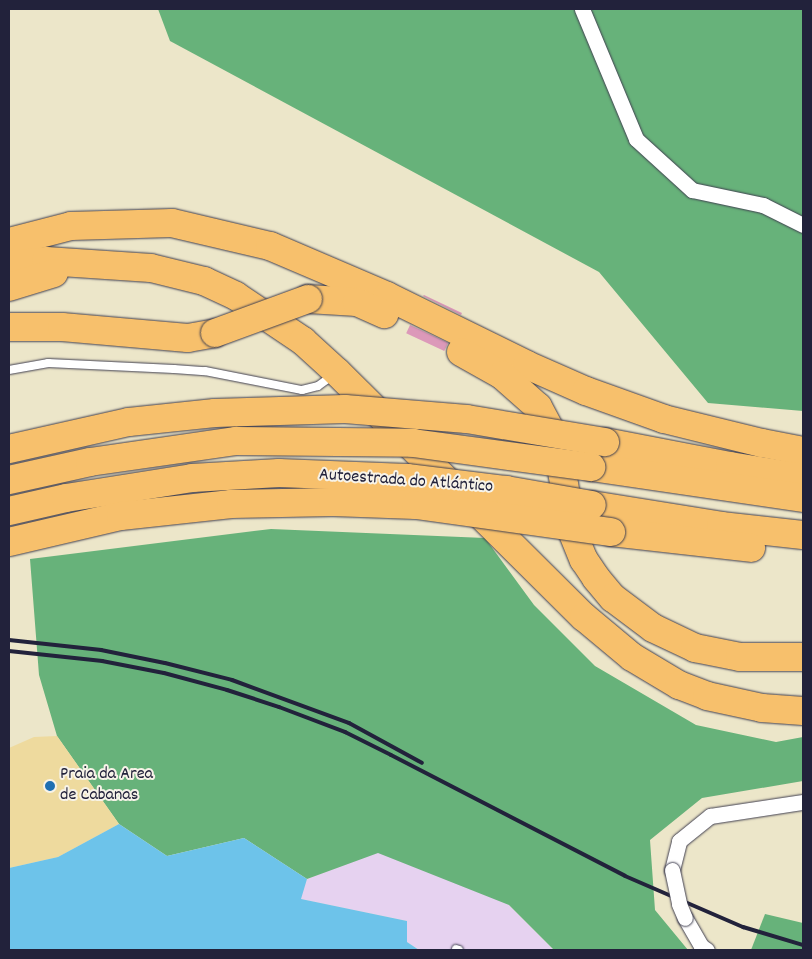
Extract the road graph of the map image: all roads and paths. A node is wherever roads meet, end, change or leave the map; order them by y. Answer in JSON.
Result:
{"nodes":[{"id":1,"x":582,"y":9,"type":"edge"},
{"id":2,"x":803,"y":225,"type":"edge"},
{"id":3,"x":9,"y":242,"type":"edge"},
{"id":4,"x":9,"y":265,"type":"edge"},
{"id":5,"x":97,"y":265,"type":"junction"},
{"id":6,"x":9,"y":287,"type":"edge"},
{"id":7,"x":9,"y":327,"type":"edge"},
{"id":8,"x":9,"y":370,"type":"edge"},
{"id":9,"x":337,"y":372,"type":"junction"},
{"id":10,"x":9,"y":448,"type":"edge"},
{"id":11,"x":803,"y":451,"type":"edge"},
{"id":12,"x":803,"y":478,"type":"edge"},
{"id":13,"x":9,"y":480,"type":"edge"},
{"id":14,"x":803,"y":498,"type":"edge"},
{"id":15,"x":9,"y":511,"type":"edge"},
{"id":16,"x":803,"y":535,"type":"edge"},
{"id":17,"x":9,"y":542,"type":"edge"},
{"id":18,"x":803,"y":551,"type":"edge"},
{"id":19,"x":803,"y":657,"type":"edge"},
{"id":20,"x":803,"y":710,"type":"edge"},
{"id":21,"x":803,"y":802,"type":"edge"},
{"id":22,"x":707,"y":950,"type":"edge"}],
"edges":[{"from":1,"to":2,"type":"street"},
{"from":3,"to":11,"type":"highway"},
{"from":4,"to":5,"type":"highway"},
{"from":5,"to":6,"type":"highway"},
{"from":5,"to":9,"type":"highway"},
{"from":7,"to":19,"type":"highway","bridge":true},
{"from":8,"to":9,"type":"lane"},
{"from":9,"to":20,"type":"highway"},
{"from":10,"to":12,"type":"highway","bridge":true},
{"from":13,"to":14,"type":"highway","name":"Autoestrada do Atlántico","bridge":true},
{"from":15,"to":16,"type":"highway","name":"Autoestrada do Atlántico","bridge":true},
{"from":17,"to":18,"type":"highway","bridge":true},
{"from":21,"to":22,"type":"street","bridge":true}]}
